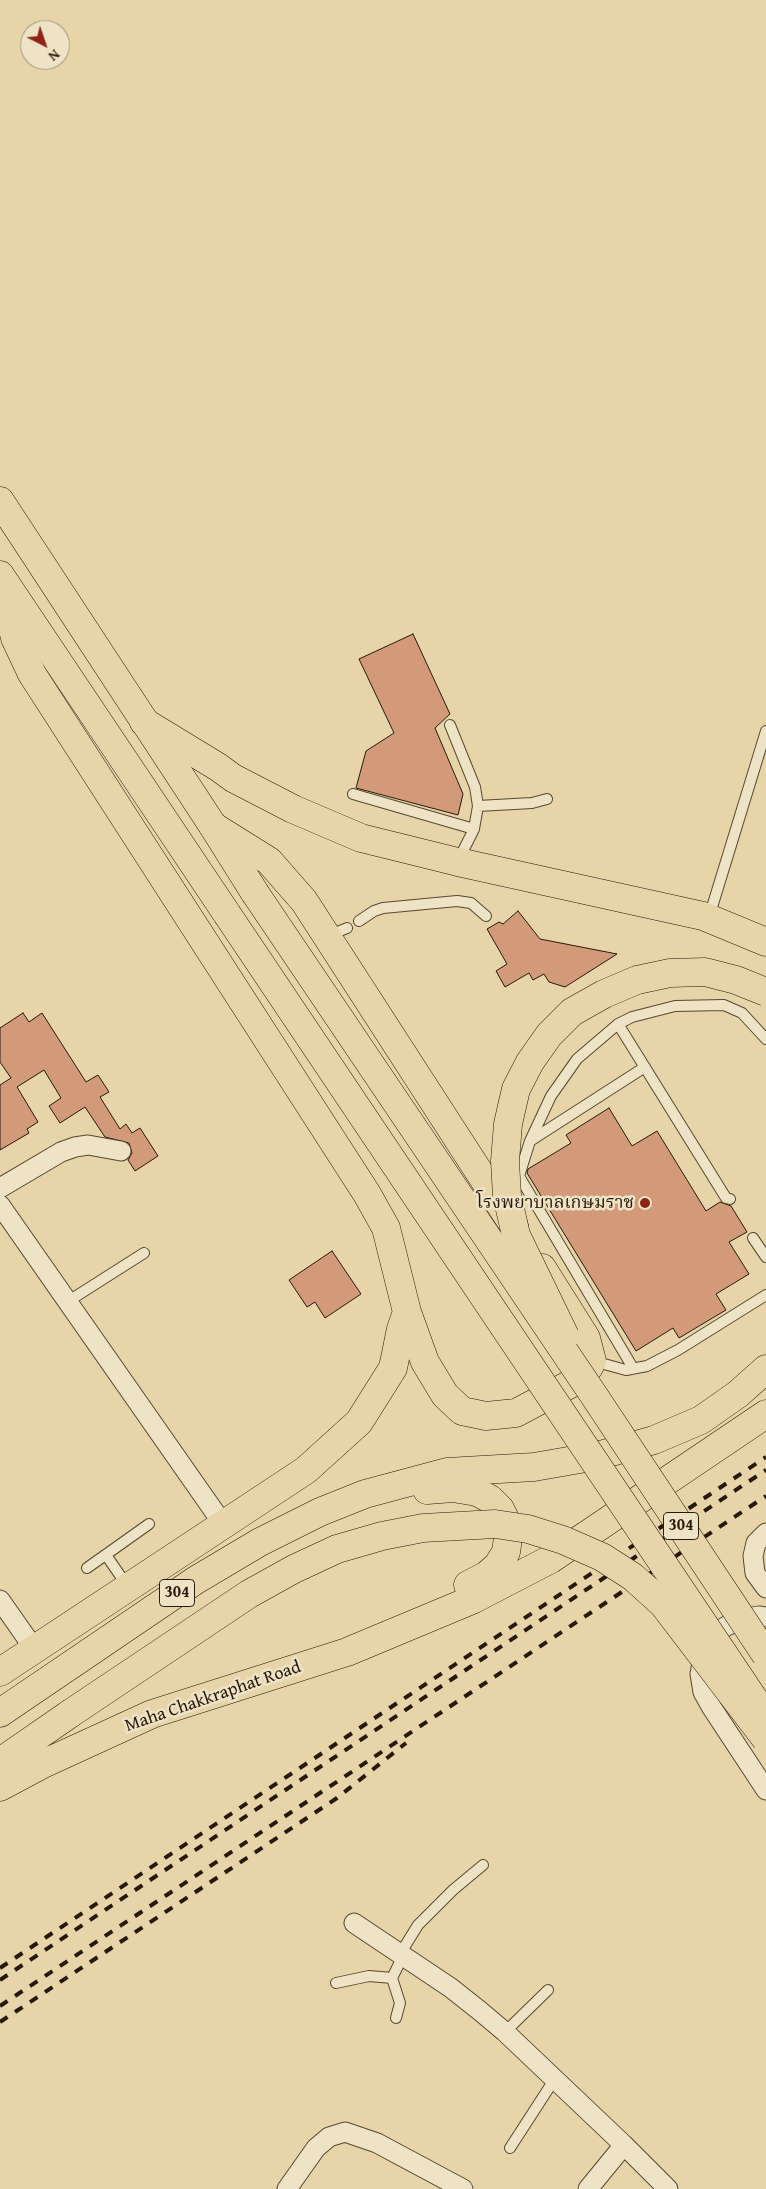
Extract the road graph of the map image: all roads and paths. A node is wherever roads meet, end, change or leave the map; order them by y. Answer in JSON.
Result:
{"nodes":[{"id":1,"x":0,"y":501,"type":"edge"},
{"id":2,"x":5,"y":583,"type":"edge"},
{"id":3,"x":0,"y":632,"type":"edge"},
{"id":4,"x":32,"y":674,"type":"junction"},
{"id":5,"x":144,"y":722,"type":"junction"},
{"id":6,"x":450,"y":725,"type":"dead end"},
{"id":7,"x":766,"y":731,"type":"edge"},
{"id":8,"x":353,"y":794,"type":"dead end"},
{"id":9,"x":547,"y":799,"type":"dead end"},
{"id":10,"x":478,"y":806,"type":"junction"},
{"id":11,"x":213,"y":826,"type":"junction"},
{"id":12,"x":474,"y":829,"type":"junction"},
{"id":13,"x":458,"y":862,"type":"junction"},
{"id":14,"x":486,"y":916,"type":"dead end"},
{"id":15,"x":708,"y":918,"type":"junction"},
{"id":16,"x":359,"y":921,"type":"dead end"},
{"id":17,"x":766,"y":942,"type":"edge"},
{"id":18,"x":766,"y":992,"type":"edge"},
{"id":19,"x":618,"y":1024,"type":"junction"},
{"id":20,"x":766,"y":1039,"type":"edge"},
{"id":21,"x":645,"y":1067,"type":"junction"},
{"id":22,"x":530,"y":1141,"type":"junction"},
{"id":23,"x":121,"y":1150,"type":"dead end"},
{"id":24,"x":0,"y":1188,"type":"edge"},
{"id":25,"x":730,"y":1199,"type":"dead end"},
{"id":26,"x":0,"y":1205,"type":"edge"},
{"id":27,"x":753,"y":1238,"type":"dead end"},
{"id":28,"x":144,"y":1253,"type":"dead end"},
{"id":29,"x":766,"y":1257,"type":"edge"},
{"id":30,"x":766,"y":1295,"type":"edge"},
{"id":31,"x":68,"y":1302,"type":"junction"},
{"id":32,"x":407,"y":1312,"type":"junction"},
{"id":33,"x":592,"y":1361,"type":"junction"},
{"id":34,"x":633,"y":1368,"type":"junction"},
{"id":35,"x":766,"y":1369,"type":"edge"},
{"id":36,"x":596,"y":1397,"type":"junction"},
{"id":37,"x":766,"y":1414,"type":"edge"},
{"id":38,"x":365,"y":1494,"type":"junction"},
{"id":39,"x":149,"y":1524,"type":"dead end"},
{"id":40,"x":223,"y":1524,"type":"junction"},
{"id":41,"x":766,"y":1533,"type":"edge"},
{"id":42,"x":106,"y":1554,"type":"junction"},
{"id":43,"x":87,"y":1568,"type":"dead end"},
{"id":44,"x":128,"y":1586,"type":"junction"},
{"id":45,"x":766,"y":1588,"type":"edge"},
{"id":46,"x":0,"y":1600,"type":"edge"},
{"id":47,"x":766,"y":1617,"type":"edge"},
{"id":48,"x":35,"y":1650,"type":"junction"},
{"id":49,"x":347,"y":1652,"type":"junction"},
{"id":50,"x":766,"y":1655,"type":"edge"},
{"id":51,"x":0,"y":1672,"type":"edge"},
{"id":52,"x":0,"y":1713,"type":"edge"},
{"id":53,"x":766,"y":1717,"type":"edge"},
{"id":54,"x":766,"y":1739,"type":"edge"},
{"id":55,"x":0,"y":1762,"type":"edge"},
{"id":56,"x":0,"y":1787,"type":"edge"},
{"id":57,"x":766,"y":1790,"type":"edge"},
{"id":58,"x":483,"y":1865,"type":"dead end"},
{"id":59,"x":354,"y":1922,"type":"dead end"},
{"id":60,"x":401,"y":1955,"type":"junction"},
{"id":61,"x":392,"y":1978,"type":"junction"},
{"id":62,"x":336,"y":1983,"type":"dead end"},
{"id":63,"x":548,"y":1990,"type":"dead end"},
{"id":64,"x":396,"y":2018,"type":"dead end"},
{"id":65,"x":505,"y":2032,"type":"junction"},
{"id":66,"x":554,"y":2080,"type":"junction"},
{"id":67,"x":624,"y":2145,"type":"junction"},
{"id":68,"x":510,"y":2148,"type":"dead end"},
{"id":69,"x":287,"y":2189,"type":"edge"},
{"id":70,"x":463,"y":2189,"type":"edge"},
{"id":71,"x":588,"y":2189,"type":"edge"},
{"id":72,"x":668,"y":2189,"type":"edge"}],
"edges":[{"from":1,"to":5,"type":"main road"},
{"from":2,"to":4,"type":"main road"},
{"from":2,"to":53,"type":"main road","bridge":true},
{"from":3,"to":4,"type":"street"},
{"from":4,"to":32,"type":"main road"},
{"from":5,"to":11,"type":"main road"},
{"from":5,"to":13,"type":"main road"},
{"from":6,"to":10,"type":"lane"},
{"from":7,"to":15,"type":"lane"},
{"from":8,"to":12,"type":"lane"},
{"from":9,"to":10,"type":"lane"},
{"from":10,"to":12,"type":"lane"},
{"from":11,"to":33,"type":"main road"},
{"from":11,"to":36,"type":"main road","bridge":true},
{"from":12,"to":13,"type":"lane"},
{"from":13,"to":15,"type":"main road"},
{"from":14,"to":16,"type":"lane"},
{"from":15,"to":17,"type":"main road"},
{"from":18,"to":36,"type":"main road","bridge":true},
{"from":19,"to":20,"type":"lane"},
{"from":19,"to":21,"type":"lane"},
{"from":19,"to":22,"type":"lane"},
{"from":21,"to":22,"type":"lane"},
{"from":21,"to":25,"type":"lane"},
{"from":22,"to":34,"type":"lane"},
{"from":23,"to":24,"type":"street"},
{"from":26,"to":31,"type":"street"},
{"from":27,"to":29,"type":"lane"},
{"from":28,"to":31,"type":"lane"},
{"from":30,"to":34,"type":"lane"},
{"from":31,"to":40,"type":"street"},
{"from":32,"to":33,"type":"main road"},
{"from":32,"to":40,"type":"main road"},
{"from":33,"to":34,"type":"lane"},
{"from":35,"to":38,"type":"main road"},
{"from":36,"to":50,"type":"main road","number":"304","bridge":true},
{"from":37,"to":49,"type":"main road"},
{"from":38,"to":49,"type":"main road"},
{"from":38,"to":52,"type":"main road","number":"304"},
{"from":39,"to":42,"type":"lane"},
{"from":40,"to":44,"type":"main road"},
{"from":41,"to":45,"type":"street"},
{"from":42,"to":43,"type":"lane"},
{"from":42,"to":44,"type":"lane"},
{"from":44,"to":48,"type":"main road"},
{"from":46,"to":48,"type":"street"},
{"from":47,"to":57,"type":"street"},
{"from":48,"to":51,"type":"main road"},
{"from":49,"to":56,"type":"main road","name":"Maha Chakkraphat Road"},
{"from":54,"to":55,"type":"main road","bridge":true},
{"from":58,"to":60,"type":"lane"},
{"from":59,"to":60,"type":"street"},
{"from":60,"to":61,"type":"lane"},
{"from":60,"to":65,"type":"street"},
{"from":61,"to":62,"type":"lane"},
{"from":61,"to":64,"type":"lane"},
{"from":63,"to":65,"type":"lane"},
{"from":65,"to":66,"type":"street"},
{"from":66,"to":67,"type":"street"},
{"from":66,"to":68,"type":"lane"},
{"from":67,"to":71,"type":"street"},
{"from":67,"to":72,"type":"street"},
{"from":69,"to":70,"type":"street"}]}
